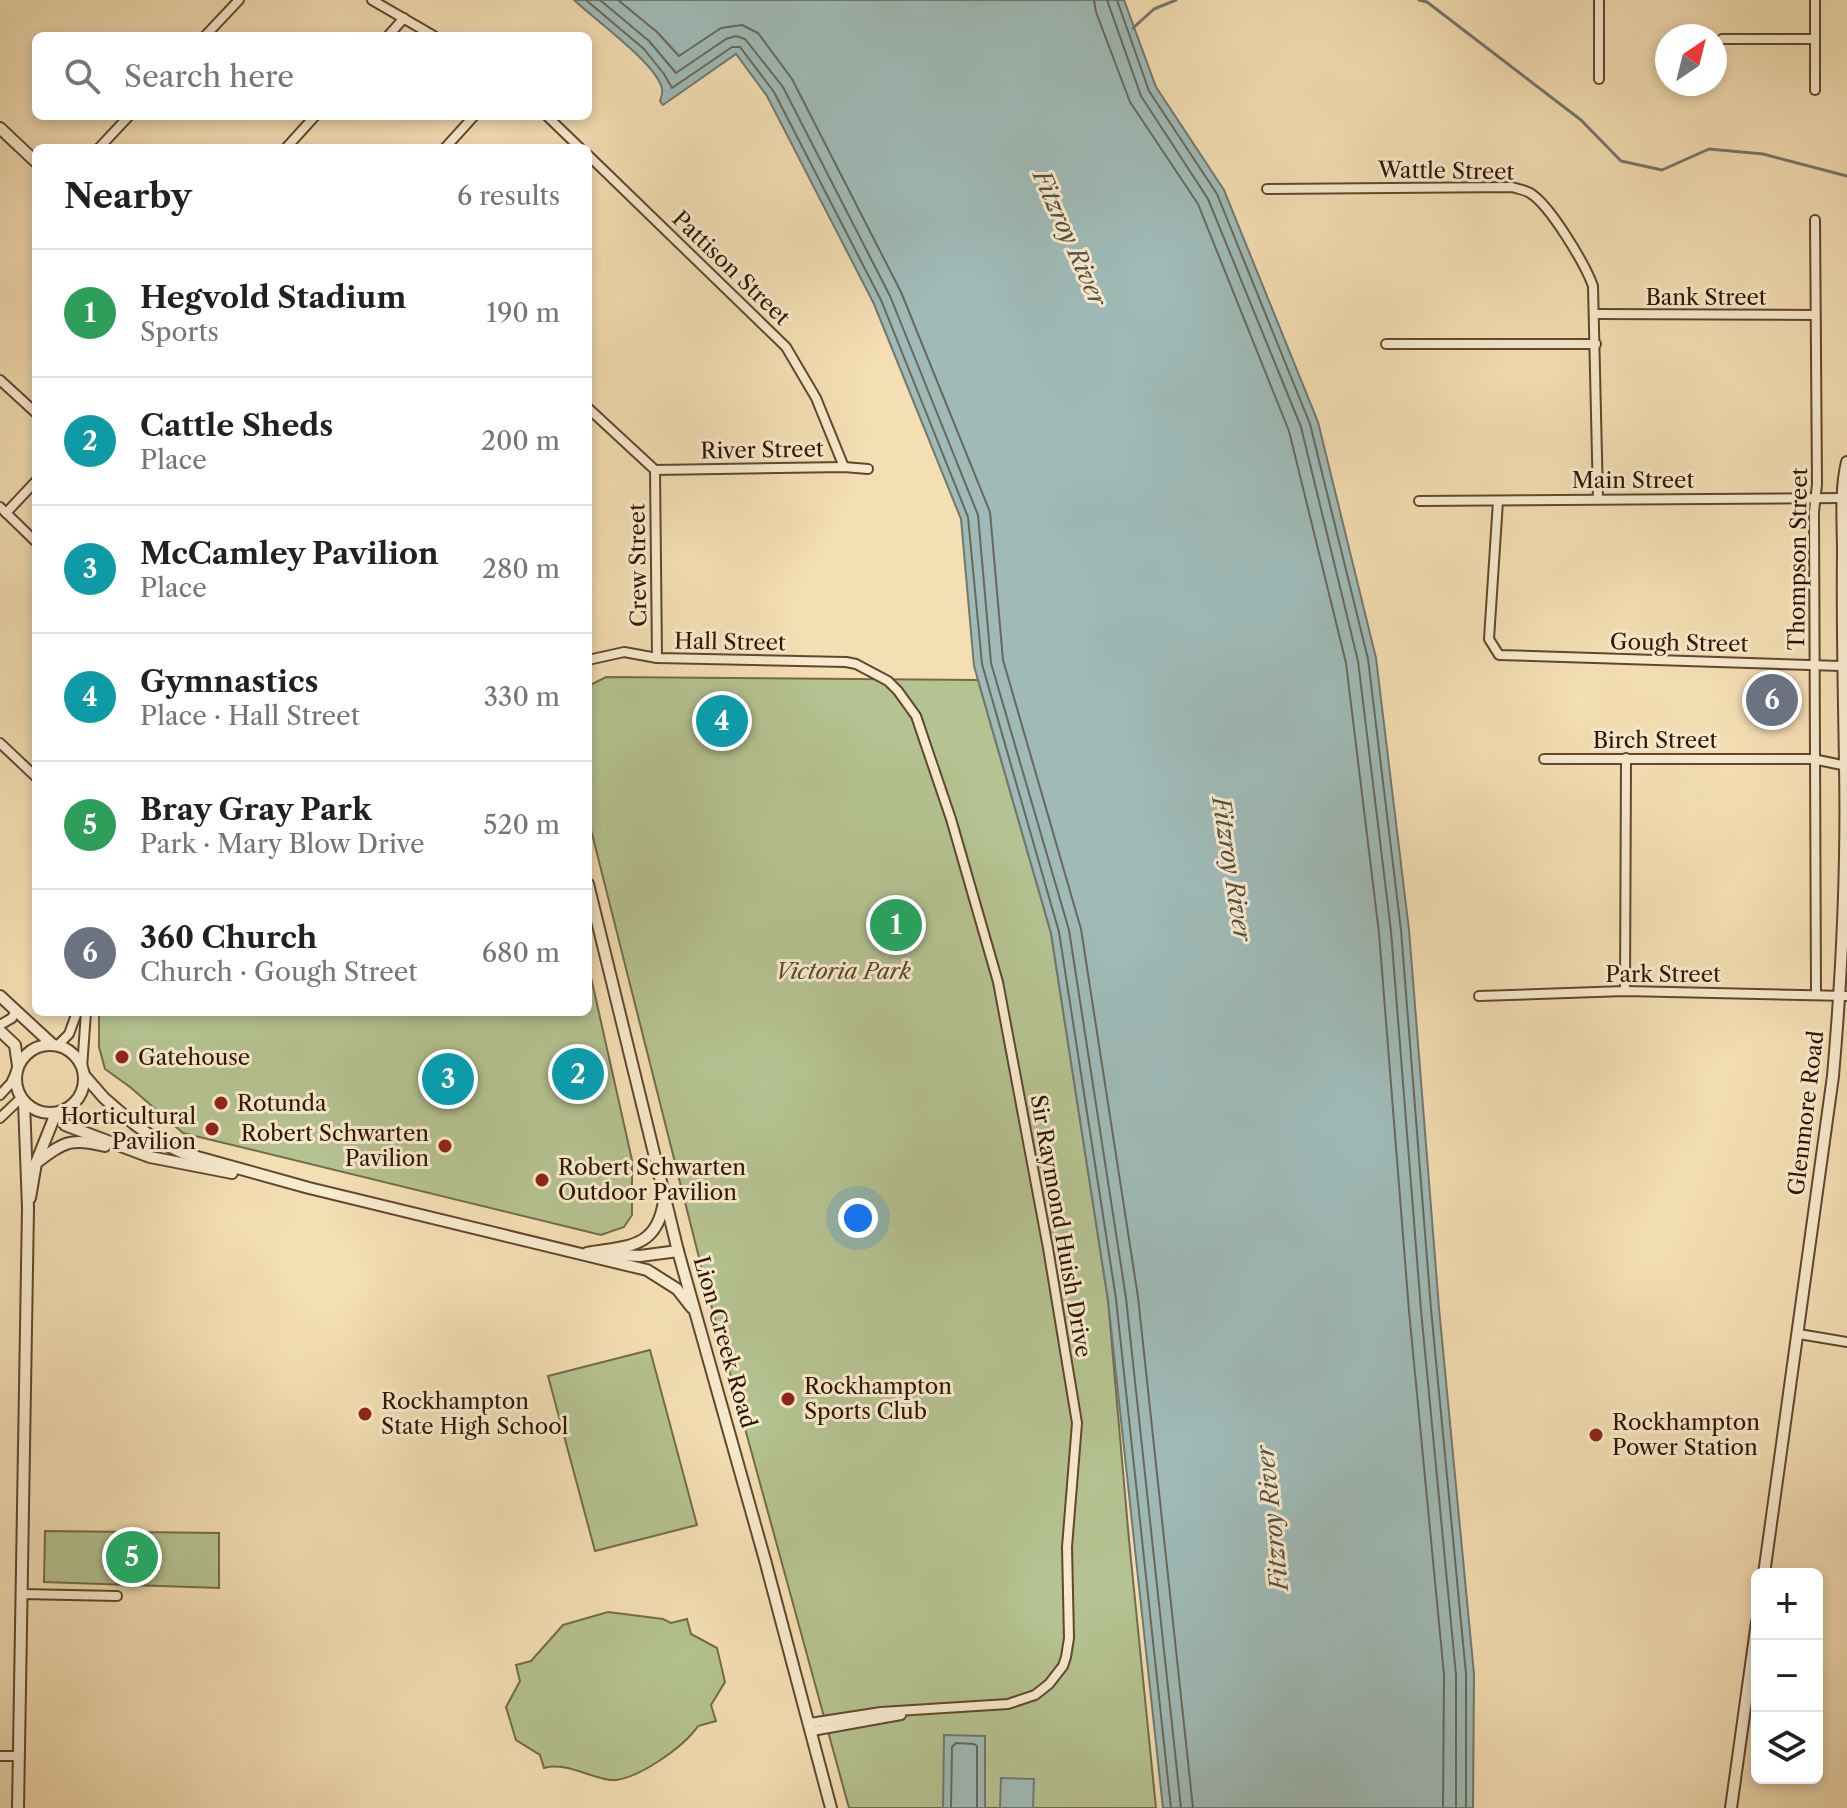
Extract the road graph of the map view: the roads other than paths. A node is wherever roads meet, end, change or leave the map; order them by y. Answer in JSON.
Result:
{"nodes":[{"id":1,"x":239,"y":0,"type":"edge"},
{"id":2,"x":372,"y":0,"type":"edge"},
{"id":3,"x":1599,"y":0,"type":"edge"},
{"id":4,"x":1815,"y":0,"type":"edge"},
{"id":5,"x":404,"y":18,"type":"junction"},
{"id":6,"x":209,"y":32,"type":"edge"},
{"id":7,"x":392,"y":32,"type":"edge"},
{"id":8,"x":427,"y":32,"type":"edge"},
{"id":9,"x":1727,"y":39,"type":"edge"},
{"id":10,"x":1815,"y":39,"type":"junction"},
{"id":11,"x":1599,"y":79,"type":"dead end"},
{"id":12,"x":1815,"y":90,"type":"dead end"},
{"id":13,"x":125,"y":120,"type":"edge"},
{"id":14,"x":311,"y":120,"type":"edge"},
{"id":15,"x":470,"y":120,"type":"edge"},
{"id":16,"x":551,"y":120,"type":"edge"},
{"id":17,"x":0,"y":128,"type":"edge"},
{"id":18,"x":103,"y":144,"type":"edge"},
{"id":19,"x":290,"y":144,"type":"edge"},
{"id":20,"x":449,"y":144,"type":"edge"},
{"id":21,"x":576,"y":144,"type":"edge"},
{"id":22,"x":32,"y":158,"type":"edge"},
{"id":23,"x":592,"y":159,"type":"edge"},
{"id":24,"x":1267,"y":189,"type":"dead end"},
{"id":25,"x":1815,"y":220,"type":"dead end"},
{"id":26,"x":1596,"y":314,"type":"junction"},
{"id":27,"x":1815,"y":315,"type":"junction"},
{"id":28,"x":1386,"y":344,"type":"dead end"},
{"id":29,"x":1596,"y":344,"type":"junction"},
{"id":30,"x":0,"y":380,"type":"edge"},
{"id":31,"x":32,"y":409,"type":"edge"},
{"id":32,"x":592,"y":412,"type":"edge"},
{"id":33,"x":1847,"y":462,"type":"edge"},
{"id":34,"x":844,"y":467,"type":"junction"},
{"id":35,"x":868,"y":469,"type":"dead end"},
{"id":36,"x":655,"y":470,"type":"junction"},
{"id":37,"x":32,"y":485,"type":"edge"},
{"id":38,"x":1816,"y":498,"type":"junction"},
{"id":39,"x":1845,"y":498,"type":"edge"},
{"id":40,"x":1598,"y":499,"type":"junction"},
{"id":41,"x":1419,"y":501,"type":"dead end"},
{"id":42,"x":1498,"y":501,"type":"junction"},
{"id":43,"x":3,"y":510,"type":"edge"},
{"id":44,"x":32,"y":538,"type":"edge"},
{"id":45,"x":657,"y":658,"type":"junction"},
{"id":46,"x":592,"y":660,"type":"edge"},
{"id":47,"x":1815,"y":664,"type":"junction"},
{"id":48,"x":1841,"y":666,"type":"junction"},
{"id":49,"x":872,"y":672,"type":"joint"},
{"id":50,"x":0,"y":744,"type":"edge"},
{"id":51,"x":1626,"y":758,"type":"junction"},
{"id":52,"x":1544,"y":759,"type":"dead end"},
{"id":53,"x":1813,"y":759,"type":"junction"},
{"id":54,"x":1846,"y":766,"type":"edge"},
{"id":55,"x":32,"y":773,"type":"edge"},
{"id":56,"x":592,"y":900,"type":"edge"},
{"id":57,"x":1846,"y":911,"type":"edge"},
{"id":58,"x":1625,"y":991,"type":"junction"},
{"id":59,"x":1816,"y":995,"type":"junction"},
{"id":60,"x":0,"y":996,"type":"edge"},
{"id":61,"x":1479,"y":996,"type":"dead end"},
{"id":62,"x":1843,"y":996,"type":"edge"},
{"id":63,"x":16,"y":1010,"type":"junction"},
{"id":64,"x":76,"y":1016,"type":"edge"},
{"id":65,"x":86,"y":1016,"type":"edge"},
{"id":66,"x":0,"y":1025,"type":"edge"},
{"id":67,"x":0,"y":1031,"type":"edge"},
{"id":68,"x":55,"y":1045,"type":"junction"},
{"id":69,"x":17,"y":1069,"type":"junction"},
{"id":70,"x":83,"y":1071,"type":"junction"},
{"id":71,"x":0,"y":1095,"type":"edge"},
{"id":72,"x":23,"y":1100,"type":"junction"},
{"id":73,"x":57,"y":1112,"type":"junction"},
{"id":74,"x":0,"y":1118,"type":"edge"},
{"id":75,"x":150,"y":1157,"type":"junction"},
{"id":76,"x":36,"y":1163,"type":"junction"},
{"id":77,"x":309,"y":1188,"type":"junction"},
{"id":78,"x":665,"y":1194,"type":"junction"},
{"id":79,"x":28,"y":1208,"type":"junction"},
{"id":80,"x":678,"y":1251,"type":"junction"},
{"id":81,"x":582,"y":1253,"type":"junction"},
{"id":82,"x":696,"y":1313,"type":"junction"},
{"id":83,"x":1799,"y":1334,"type":"junction"},
{"id":84,"x":1847,"y":1342,"type":"edge"},
{"id":85,"x":1765,"y":1568,"type":"edge"},
{"id":86,"x":22,"y":1594,"type":"junction"},
{"id":87,"x":117,"y":1596,"type":"dead end"},
{"id":88,"x":1754,"y":1640,"type":"edge"},
{"id":89,"x":811,"y":1727,"type":"junction"},
{"id":90,"x":0,"y":1756,"type":"edge"},
{"id":91,"x":19,"y":1756,"type":"junction"},
{"id":92,"x":18,"y":1808,"type":"edge"},
{"id":93,"x":831,"y":1808,"type":"edge"},
{"id":94,"x":1731,"y":1808,"type":"edge"}],
"edges":[{"from":1,"to":6,"type":"street"},
{"from":2,"to":5,"type":"street"},
{"from":3,"to":11,"type":"street"},
{"from":4,"to":10,"type":"street"},
{"from":5,"to":7,"type":"street"},
{"from":5,"to":8,"type":"street"},
{"from":9,"to":10,"type":"street"},
{"from":10,"to":12,"type":"street"},
{"from":13,"to":18,"type":"street"},
{"from":14,"to":19,"type":"street"},
{"from":15,"to":20,"type":"street"},
{"from":16,"to":21,"type":"street"},
{"from":17,"to":22,"type":"street"},
{"from":23,"to":34,"type":"street","name":"Pattison Street"},
{"from":24,"to":26,"type":"street","name":"Wattle Street"},
{"from":25,"to":27,"type":"street","name":"Thompson Street"},
{"from":26,"to":27,"type":"street","name":"Bank Street"},
{"from":26,"to":29,"type":"street"},
{"from":27,"to":38,"type":"street","name":"Thompson Street"},
{"from":28,"to":29,"type":"street"},
{"from":29,"to":40,"type":"street"},
{"from":30,"to":31,"type":"street"},
{"from":32,"to":36,"type":"street"},
{"from":33,"to":39,"type":"street","name":"Glenmore Road"},
{"from":34,"to":35,"type":"street","name":"River Street"},
{"from":34,"to":36,"type":"street","name":"River Street"},
{"from":36,"to":45,"type":"street","name":"Crew Street"},
{"from":37,"to":43,"type":"street"},
{"from":38,"to":39,"type":"street","name":"Main Street"},
{"from":38,"to":40,"type":"street","name":"Main Street"},
{"from":38,"to":47,"type":"street","name":"Thompson Street"},
{"from":39,"to":48,"type":"street","name":"Glenmore Road"},
{"from":40,"to":42,"type":"street","name":"Main Street"},
{"from":41,"to":42,"type":"street","name":"Main Street"},
{"from":42,"to":47,"type":"street","name":"Gough Street"},
{"from":43,"to":44,"type":"street"},
{"from":45,"to":46,"type":"street","name":"Hall Street"},
{"from":45,"to":49,"type":"street","name":"Hall Street"},
{"from":47,"to":48,"type":"street","name":"Gough Street"},
{"from":47,"to":53,"type":"street","name":"Thompson Street"},
{"from":48,"to":54,"type":"street","name":"Glenmore Road"},
{"from":49,"to":89,"type":"street","name":"Sir Raymond Huish Drive"},
{"from":50,"to":55,"type":"street"},
{"from":51,"to":52,"type":"street","name":"Birch Street"},
{"from":51,"to":53,"type":"street","name":"Birch Street"},
{"from":51,"to":58,"type":"street"},
{"from":53,"to":54,"type":"street","name":"Birch Street"},
{"from":53,"to":59,"type":"street","name":"Thompson Street"},
{"from":54,"to":57,"type":"street","name":"Glenmore Road"},
{"from":56,"to":78,"type":"street","name":"Lion Creek Road"},
{"from":57,"to":62,"type":"street","name":"Glenmore Road"},
{"from":58,"to":59,"type":"street","name":"Park Street"},
{"from":58,"to":61,"type":"street","name":"Park Street"},
{"from":59,"to":62,"type":"street","name":"Park Street"},
{"from":60,"to":63,"type":"street"},
{"from":62,"to":83,"type":"street","name":"Glenmore Road"},
{"from":63,"to":66,"type":"street"},
{"from":63,"to":68,"type":"street"},
{"from":64,"to":68,"type":"street"},
{"from":65,"to":70,"type":"street"},
{"from":67,"to":69,"type":"street"},
{"from":68,"to":69,"type":"street"},
{"from":68,"to":70,"type":"street"},
{"from":69,"to":71,"type":"street"},
{"from":69,"to":72,"type":"street"},
{"from":70,"to":73,"type":"street"},
{"from":70,"to":77,"type":"street"},
{"from":72,"to":73,"type":"street"},
{"from":72,"to":74,"type":"street"},
{"from":72,"to":79,"type":"street"},
{"from":73,"to":75,"type":"street"},
{"from":73,"to":76,"type":"street"},
{"from":75,"to":76,"type":"street"},
{"from":75,"to":77,"type":"street"},
{"from":76,"to":79,"type":"street"},
{"from":77,"to":81,"type":"street"},
{"from":78,"to":80,"type":"street","name":"Lion Creek Road"},
{"from":78,"to":81,"type":"street"},
{"from":79,"to":86,"type":"street"},
{"from":80,"to":81,"type":"street"},
{"from":80,"to":82,"type":"street","name":"Lion Creek Road"},
{"from":81,"to":82,"type":"street"},
{"from":82,"to":89,"type":"street","name":"Lion Creek Road"},
{"from":83,"to":84,"type":"street"},
{"from":83,"to":85,"type":"street","name":"Glenmore Road"},
{"from":86,"to":87,"type":"street"},
{"from":86,"to":91,"type":"street"},
{"from":88,"to":94,"type":"street"},
{"from":89,"to":93,"type":"street","name":"Lion Creek Road"},
{"from":90,"to":91,"type":"street"},
{"from":91,"to":92,"type":"street"}]}
